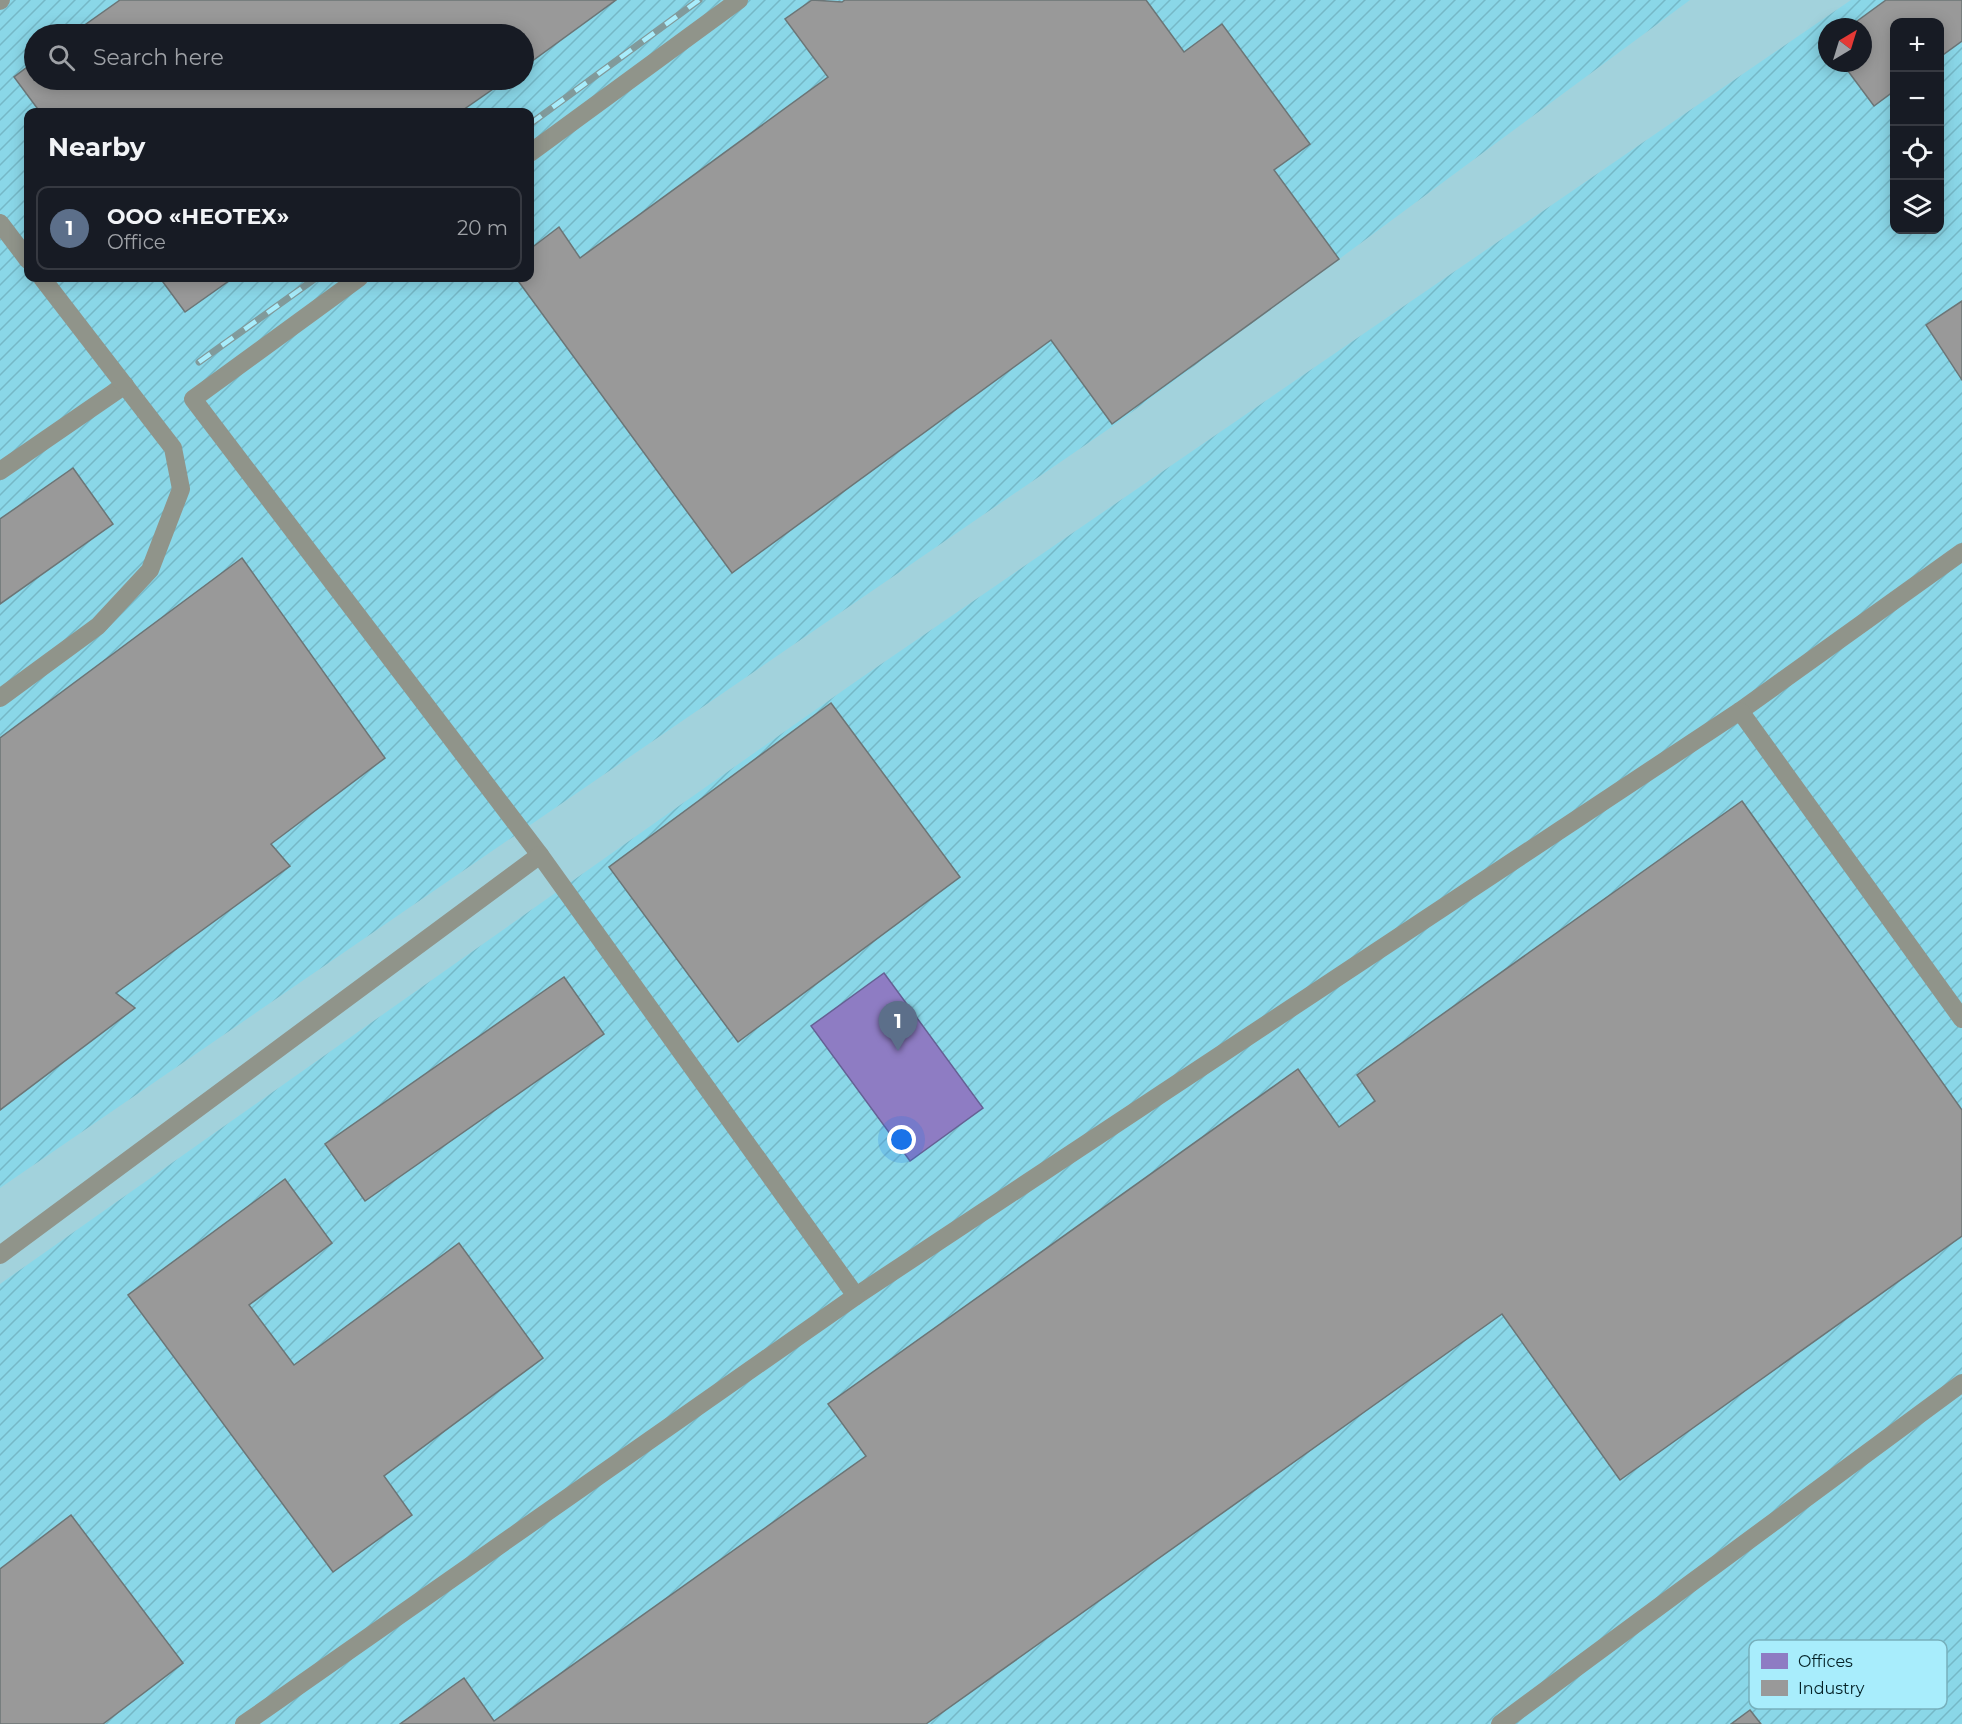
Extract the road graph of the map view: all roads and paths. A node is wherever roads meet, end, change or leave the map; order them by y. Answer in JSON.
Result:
{"nodes":[{"id":1,"x":739,"y":0,"type":"edge"},
{"id":2,"x":534,"y":150,"type":"edge"},
{"id":3,"x":0,"y":223,"type":"edge"},
{"id":4,"x":24,"y":255,"type":"edge"},
{"id":5,"x":45,"y":282,"type":"edge"},
{"id":6,"x":354,"y":282,"type":"edge"},
{"id":7,"x":125,"y":386,"type":"junction"},
{"id":8,"x":0,"y":471,"type":"edge"},
{"id":9,"x":1962,"y":552,"type":"edge"},
{"id":10,"x":0,"y":698,"type":"edge"},
{"id":11,"x":1740,"y":711,"type":"junction"},
{"id":12,"x":540,"y":855,"type":"junction"},
{"id":13,"x":1962,"y":1019,"type":"edge"},
{"id":14,"x":1,"y":1253,"type":"edge"},
{"id":15,"x":856,"y":1296,"type":"junction"},
{"id":16,"x":1962,"y":1383,"type":"edge"},
{"id":17,"x":244,"y":1724,"type":"edge"},
{"id":18,"x":1500,"y":1724,"type":"edge"}],
"edges":[{"from":1,"to":2,"type":"lane"},
{"from":3,"to":4,"type":"lane"},
{"from":5,"to":7,"type":"lane"},
{"from":6,"to":12,"type":"lane"},
{"from":7,"to":8,"type":"lane"},
{"from":7,"to":10,"type":"lane"},
{"from":9,"to":11,"type":"lane"},
{"from":11,"to":13,"type":"lane"},
{"from":11,"to":15,"type":"lane"},
{"from":12,"to":14,"type":"lane"},
{"from":12,"to":15,"type":"lane"},
{"from":15,"to":17,"type":"lane"},
{"from":16,"to":18,"type":"lane"}]}
